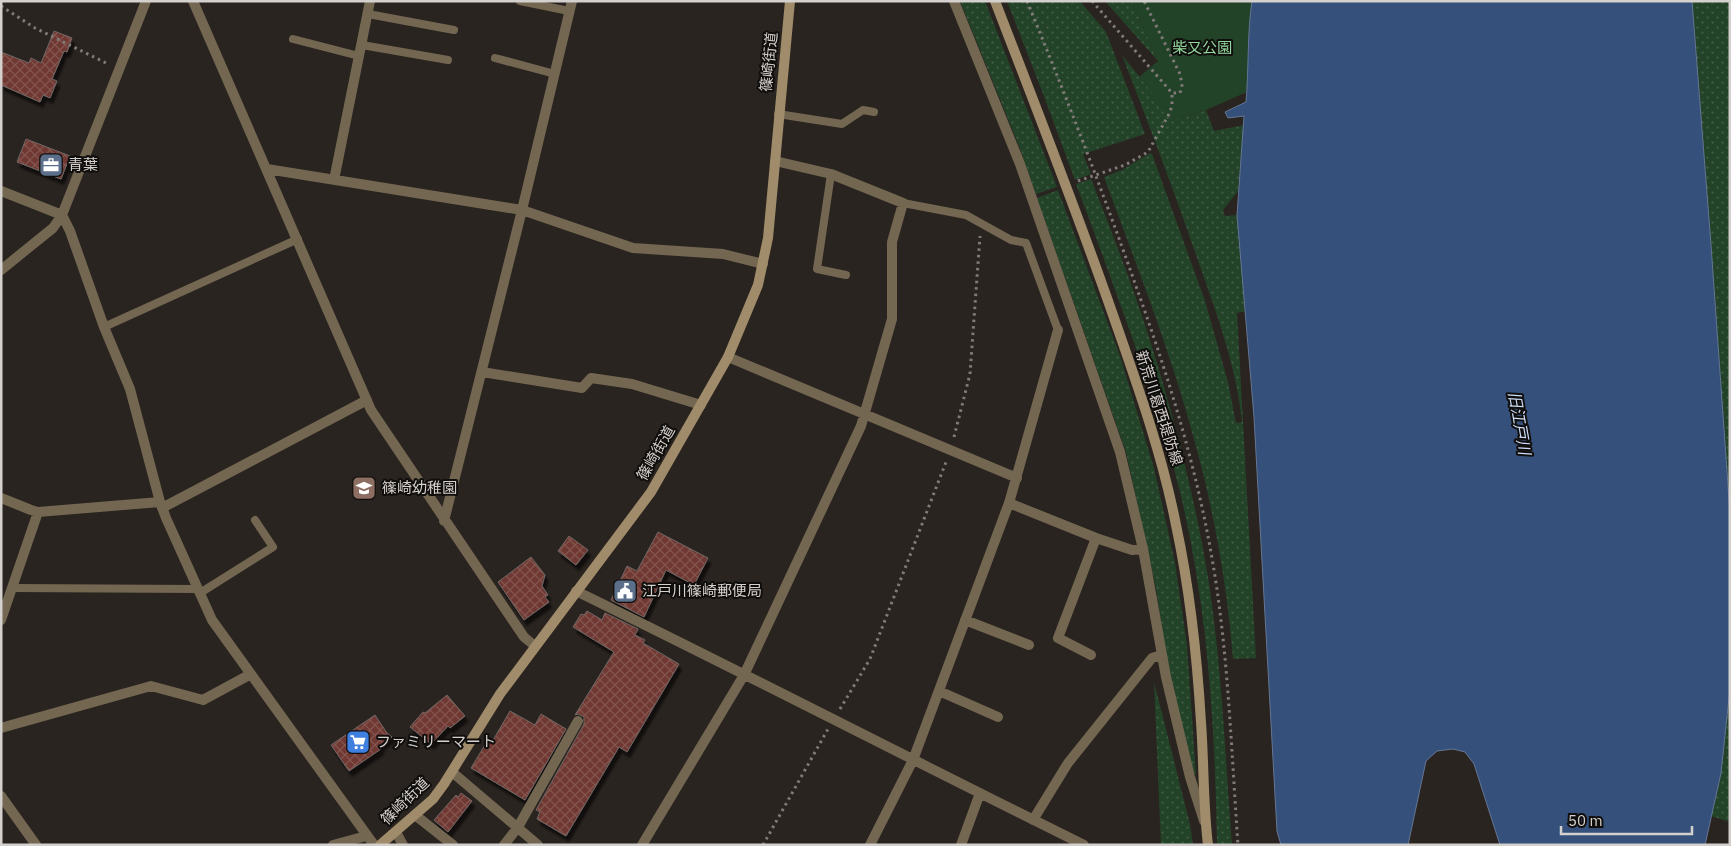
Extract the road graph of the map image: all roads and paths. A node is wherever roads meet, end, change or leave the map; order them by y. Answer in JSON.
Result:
{"nodes":[{"id":1,"x":146,"y":1,"type":"edge"},
{"id":2,"x":193,"y":1,"type":"edge"},
{"id":3,"x":370,"y":1,"type":"edge"},
{"id":4,"x":520,"y":1,"type":"edge"},
{"id":5,"x":790,"y":1,"type":"edge"},
{"id":6,"x":954,"y":1,"type":"edge"},
{"id":7,"x":995,"y":1,"type":"edge"},
{"id":8,"x":1092,"y":1,"type":"edge"},
{"id":9,"x":1144,"y":1,"type":"edge"},
{"id":10,"x":1,"y":6,"type":"edge"},
{"id":11,"x":570,"y":6,"type":"edge"},
{"id":12,"x":368,"y":14,"type":"junction"},
{"id":13,"x":454,"y":30,"type":"dead end"},
{"id":14,"x":292,"y":39,"type":"dead end"},
{"id":15,"x":360,"y":50,"type":"junction"},
{"id":16,"x":495,"y":58,"type":"dead end"},
{"id":17,"x":448,"y":60,"type":"dead end"},
{"id":18,"x":110,"y":64,"type":"dead end"},
{"id":19,"x":555,"y":74,"type":"junction"},
{"id":20,"x":1172,"y":93,"type":"junction"},
{"id":21,"x":874,"y":112,"type":"dead end"},
{"id":22,"x":778,"y":114,"type":"junction"},
{"id":23,"x":775,"y":161,"type":"junction"},
{"id":24,"x":267,"y":168,"type":"junction"},
{"id":25,"x":831,"y":174,"type":"junction"},
{"id":26,"x":334,"y":180,"type":"junction"},
{"id":27,"x":1075,"y":182,"type":"dead end"},
{"id":28,"x":1,"y":191,"type":"edge"},
{"id":29,"x":904,"y":203,"type":"junction"},
{"id":30,"x":522,"y":210,"type":"junction"},
{"id":31,"x":62,"y":215,"type":"junction"},
{"id":32,"x":981,"y":223,"type":"junction"},
{"id":33,"x":298,"y":239,"type":"junction"},
{"id":34,"x":763,"y":264,"type":"junction"},
{"id":35,"x":1,"y":270,"type":"edge"},
{"id":36,"x":846,"y":275,"type":"dead end"},
{"id":37,"x":104,"y":327,"type":"junction"},
{"id":38,"x":1058,"y":330,"type":"joint"},
{"id":39,"x":728,"y":357,"type":"junction"},
{"id":40,"x":482,"y":372,"type":"junction"},
{"id":41,"x":367,"y":400,"type":"junction"},
{"id":42,"x":701,"y":405,"type":"junction"},
{"id":43,"x":864,"y":415,"type":"junction"},
{"id":44,"x":950,"y":451,"type":"junction"},
{"id":45,"x":1017,"y":478,"type":"junction"},
{"id":46,"x":1,"y":498,"type":"edge"},
{"id":47,"x":1009,"y":503,"type":"junction"},
{"id":48,"x":161,"y":505,"type":"junction"},
{"id":49,"x":38,"y":512,"type":"junction"},
{"id":50,"x":255,"y":520,"type":"dead end"},
{"id":51,"x":444,"y":521,"type":"junction"},
{"id":52,"x":1096,"y":538,"type":"junction"},
{"id":53,"x":1143,"y":550,"type":"junction"},
{"id":54,"x":12,"y":588,"type":"junction"},
{"id":55,"x":199,"y":591,"type":"junction"},
{"id":56,"x":576,"y":591,"type":"junction"},
{"id":57,"x":1,"y":620,"type":"edge"},
{"id":58,"x":965,"y":620,"type":"junction"},
{"id":59,"x":535,"y":646,"type":"junction"},
{"id":60,"x":1029,"y":646,"type":"dead end"},
{"id":61,"x":1091,"y":654,"type":"dead end"},
{"id":62,"x":1161,"y":655,"type":"junction"},
{"id":63,"x":251,"y":674,"type":"junction"},
{"id":64,"x":744,"y":675,"type":"junction"},
{"id":65,"x":939,"y":691,"type":"junction"},
{"id":66,"x":998,"y":717,"type":"dead end"},
{"id":67,"x":834,"y":718,"type":"junction"},
{"id":68,"x":578,"y":721,"type":"dead end"},
{"id":69,"x":1,"y":728,"type":"edge"},
{"id":70,"x":913,"y":760,"type":"junction"},
{"id":71,"x":452,"y":772,"type":"junction"},
{"id":72,"x":980,"y":793,"type":"junction"},
{"id":73,"x":1,"y":796,"type":"edge"},
{"id":74,"x":415,"y":815,"type":"junction"},
{"id":75,"x":1033,"y":820,"type":"junction"},
{"id":76,"x":1206,"y":827,"type":"junction"},
{"id":77,"x":518,"y":828,"type":"junction"},
{"id":78,"x":396,"y":832,"type":"junction"},
{"id":79,"x":366,"y":836,"type":"junction"},
{"id":80,"x":36,"y":845,"type":"edge"},
{"id":81,"x":333,"y":845,"type":"edge"},
{"id":82,"x":374,"y":845,"type":"edge"},
{"id":83,"x":380,"y":845,"type":"edge"},
{"id":84,"x":403,"y":845,"type":"edge"},
{"id":85,"x":452,"y":845,"type":"edge"},
{"id":86,"x":504,"y":845,"type":"edge"},
{"id":87,"x":538,"y":845,"type":"edge"},
{"id":88,"x":642,"y":845,"type":"edge"},
{"id":89,"x":763,"y":845,"type":"edge"},
{"id":90,"x":870,"y":845,"type":"edge"},
{"id":91,"x":961,"y":845,"type":"edge"},
{"id":92,"x":1084,"y":845,"type":"edge"},
{"id":93,"x":1208,"y":845,"type":"edge"}],
"edges":[{"from":1,"to":31,"type":"street"},
{"from":2,"to":24,"type":"street"},
{"from":3,"to":12,"type":"street"},
{"from":4,"to":11,"type":"lane"},
{"from":5,"to":22,"type":"street","name":"篠崎街道"},
{"from":6,"to":53,"type":"street"},
{"from":7,"to":76,"type":"street","name":"新荒川葛西堤防線"},
{"from":8,"to":20,"type":"path"},
{"from":9,"to":20,"type":"path"},
{"from":10,"to":18,"type":"path"},
{"from":11,"to":19,"type":"street"},
{"from":12,"to":13,"type":"lane"},
{"from":12,"to":15,"type":"street"},
{"from":14,"to":15,"type":"lane"},
{"from":15,"to":17,"type":"lane"},
{"from":15,"to":26,"type":"street"},
{"from":16,"to":19,"type":"lane"},
{"from":19,"to":30,"type":"street"},
{"from":20,"to":27,"type":"path"},
{"from":21,"to":22,"type":"lane"},
{"from":22,"to":23,"type":"street","name":"篠崎街道"},
{"from":23,"to":25,"type":"street"},
{"from":23,"to":34,"type":"street","name":"篠崎街道"},
{"from":24,"to":26,"type":"street"},
{"from":24,"to":33,"type":"street"},
{"from":25,"to":29,"type":"street"},
{"from":25,"to":36,"type":"lane"},
{"from":26,"to":30,"type":"street"},
{"from":28,"to":31,"type":"street"},
{"from":29,"to":32,"type":"lane"},
{"from":29,"to":43,"type":"street"},
{"from":30,"to":34,"type":"street"},
{"from":30,"to":40,"type":"street"},
{"from":31,"to":35,"type":"street"},
{"from":31,"to":37,"type":"street"},
{"from":32,"to":38,"type":"lane"},
{"from":32,"to":44,"type":"path"},
{"from":33,"to":37,"type":"lane"},
{"from":33,"to":41,"type":"street"},
{"from":34,"to":39,"type":"street","name":"篠崎街道"},
{"from":37,"to":48,"type":"street"},
{"from":38,"to":45,"type":"street"},
{"from":39,"to":42,"type":"street","name":"篠崎街道"},
{"from":39,"to":43,"type":"street"},
{"from":40,"to":42,"type":"street"},
{"from":40,"to":51,"type":"street"},
{"from":41,"to":48,"type":"street"},
{"from":41,"to":51,"type":"street"},
{"from":42,"to":56,"type":"street","name":"篠崎街道"},
{"from":43,"to":44,"type":"street"},
{"from":43,"to":64,"type":"street"},
{"from":44,"to":45,"type":"street"},
{"from":44,"to":67,"type":"path"},
{"from":45,"to":47,"type":"street"},
{"from":46,"to":49,"type":"street"},
{"from":47,"to":52,"type":"street"},
{"from":47,"to":58,"type":"street"},
{"from":48,"to":49,"type":"street"},
{"from":48,"to":55,"type":"street"},
{"from":49,"to":54,"type":"street"},
{"from":50,"to":55,"type":"lane"},
{"from":51,"to":59,"type":"street"},
{"from":52,"to":53,"type":"street"},
{"from":52,"to":61,"type":"street"},
{"from":53,"to":62,"type":"street"},
{"from":54,"to":55,"type":"lane"},
{"from":54,"to":57,"type":"street"},
{"from":55,"to":63,"type":"street"},
{"from":56,"to":59,"type":"street","name":"篠崎街道"},
{"from":56,"to":64,"type":"street"},
{"from":58,"to":60,"type":"street"},
{"from":58,"to":65,"type":"street"},
{"from":59,"to":71,"type":"street","name":"篠崎街道"},
{"from":62,"to":75,"type":"street"},
{"from":62,"to":76,"type":"street"},
{"from":63,"to":69,"type":"street"},
{"from":63,"to":79,"type":"street"},
{"from":64,"to":67,"type":"street"},
{"from":64,"to":88,"type":"street"},
{"from":65,"to":66,"type":"street"},
{"from":65,"to":70,"type":"street"},
{"from":67,"to":70,"type":"street"},
{"from":67,"to":89,"type":"path"},
{"from":68,"to":77,"type":"street"},
{"from":70,"to":72,"type":"street"},
{"from":70,"to":90,"type":"street"},
{"from":71,"to":74,"type":"street","name":"篠崎街道"},
{"from":71,"to":77,"type":"street"},
{"from":72,"to":75,"type":"street"},
{"from":72,"to":91,"type":"street"},
{"from":73,"to":80,"type":"street"},
{"from":74,"to":78,"type":"street","name":"篠崎街道"},
{"from":74,"to":85,"type":"street"},
{"from":75,"to":92,"type":"street"},
{"from":76,"to":93,"type":"street","name":"新荒川葛西堤防線"},
{"from":77,"to":86,"type":"street"},
{"from":77,"to":87,"type":"street"},
{"from":78,"to":83,"type":"street","name":"篠崎街道"},
{"from":78,"to":84,"type":"street"},
{"from":79,"to":81,"type":"street"},
{"from":79,"to":82,"type":"street"}]}
